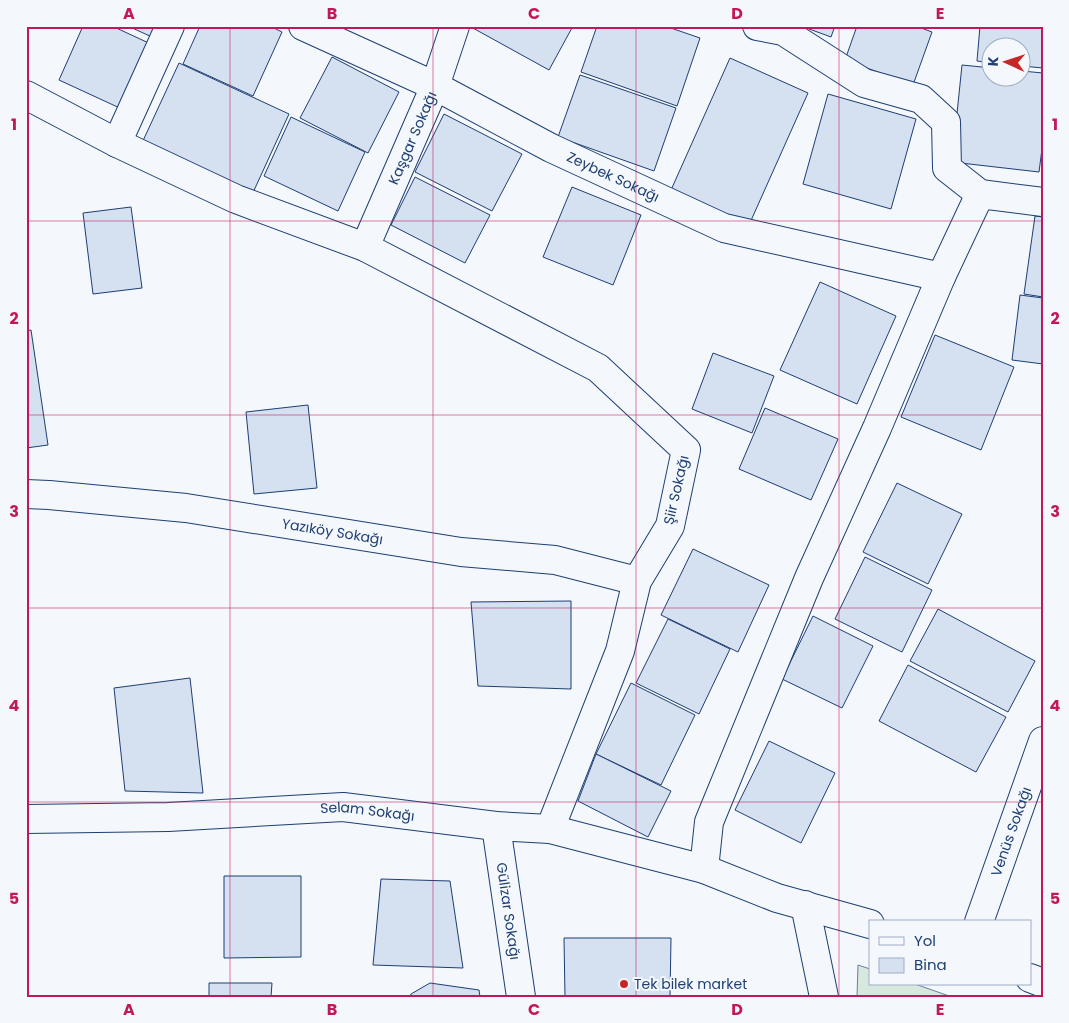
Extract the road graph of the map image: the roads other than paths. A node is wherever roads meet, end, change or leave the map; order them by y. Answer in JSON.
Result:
{"nodes":[{"id":1,"x":170,"y":26,"type":"edge"},
{"id":2,"x":303,"y":26,"type":"edge"},
{"id":3,"x":455,"y":26,"type":"edge"},
{"id":4,"x":757,"y":26,"type":"edge"},
{"id":5,"x":435,"y":86,"type":"junction"},
{"id":6,"x":26,"y":95,"type":"edge"},
{"id":7,"x":117,"y":143,"type":"junction"},
{"id":8,"x":980,"y":194,"type":"junction"},
{"id":9,"x":1043,"y":202,"type":"edge"},
{"id":10,"x":366,"y":247,"type":"junction"},
{"id":11,"x":941,"y":277,"type":"junction"},
{"id":12,"x":26,"y":494,"type":"edge"},
{"id":13,"x":637,"y":581,"type":"junction"},
{"id":14,"x":1043,"y":741,"type":"edge"},
{"id":15,"x":26,"y":819,"type":"edge"},
{"id":16,"x":496,"y":826,"type":"junction"},
{"id":17,"x":550,"y":829,"type":"junction"},
{"id":18,"x":704,"y":869,"type":"junction"},
{"id":19,"x":805,"y":905,"type":"junction"},
{"id":20,"x":980,"y":920,"type":"edge"},
{"id":21,"x":869,"y":924,"type":"edge"},
{"id":22,"x":521,"y":997,"type":"edge"},
{"id":23,"x":824,"y":997,"type":"edge"}],
"edges":[{"from":1,"to":7,"type":"street"},
{"from":2,"to":5,"type":"street","name":"Zeybek Sokağı"},
{"from":3,"to":5,"type":"street","name":"Kaşgar Sokağı"},
{"from":4,"to":8,"type":"street"},
{"from":5,"to":10,"type":"street","name":"Kaşgar Sokağı"},
{"from":5,"to":11,"type":"street","name":"Zeybek Sokağı"},
{"from":6,"to":7,"type":"street"},
{"from":7,"to":10,"type":"street"},
{"from":8,"to":9,"type":"street"},
{"from":8,"to":11,"type":"street"},
{"from":10,"to":13,"type":"street","name":"Şiir Sokağı"},
{"from":11,"to":18,"type":"street"},
{"from":12,"to":13,"type":"street","name":"Yazıköy Sokağı"},
{"from":13,"to":17,"type":"street","name":"Şiir Sokağı"},
{"from":14,"to":20,"type":"street","name":"Venüs Sokağı"},
{"from":15,"to":16,"type":"street","name":"Selam Sokağı"},
{"from":16,"to":17,"type":"street","name":"Selam Sokağı"},
{"from":16,"to":22,"type":"street","name":"Gülizar Sokağı"},
{"from":17,"to":18,"type":"street","name":"Selam Sokağı"},
{"from":18,"to":19,"type":"street","name":"Selam Sokağı"},
{"from":19,"to":21,"type":"street","name":"Selam Sokağı"},
{"from":19,"to":23,"type":"street"}]}
